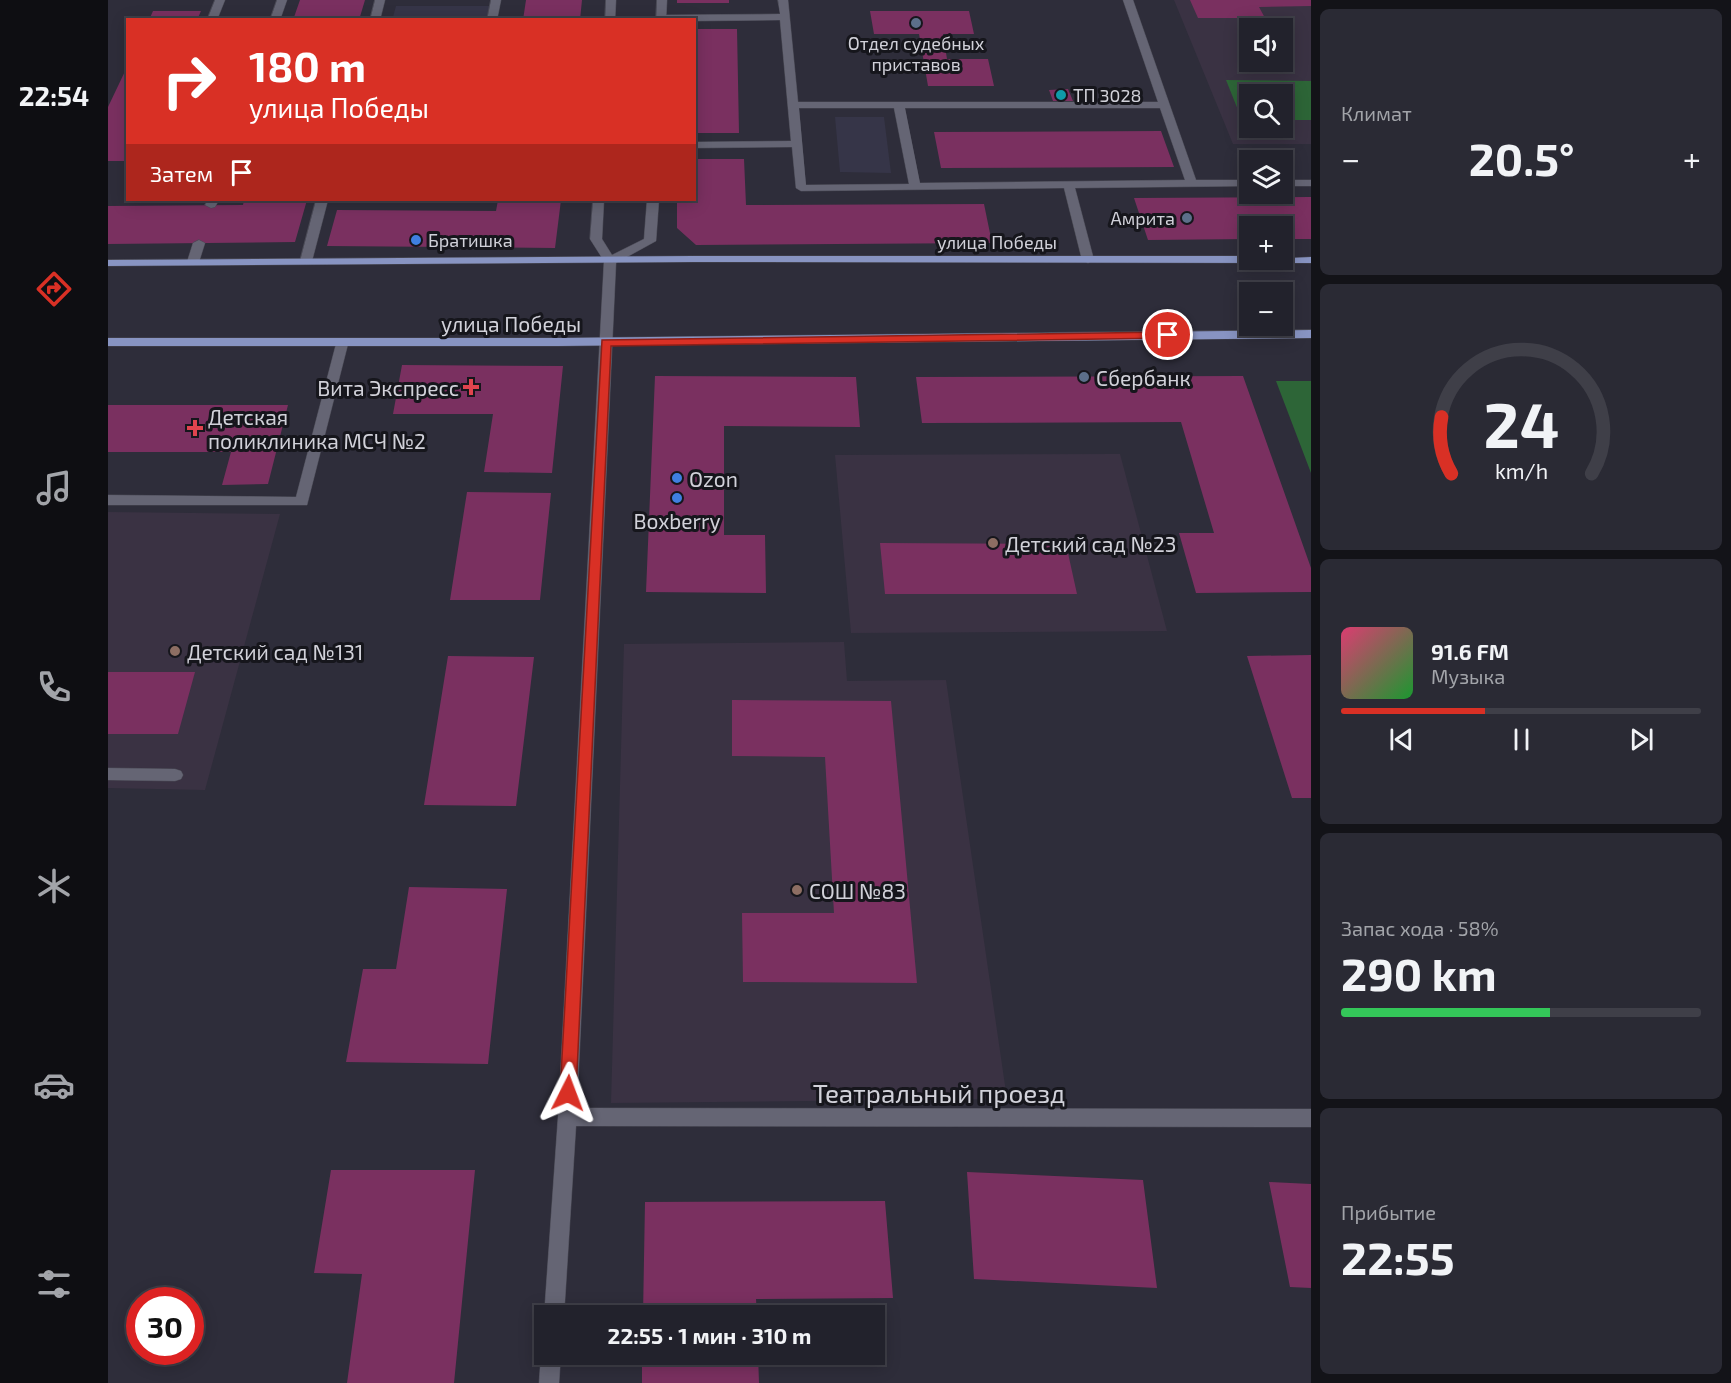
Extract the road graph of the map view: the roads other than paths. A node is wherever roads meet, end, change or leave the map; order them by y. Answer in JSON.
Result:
{"nodes":[{"id":1,"x":220,"y":0,"type":"edge"},
{"id":2,"x":282,"y":0,"type":"edge"},
{"id":3,"x":380,"y":0,"type":"edge"},
{"id":4,"x":496,"y":0,"type":"edge"},
{"id":5,"x":611,"y":0,"type":"edge"},
{"id":6,"x":662,"y":0,"type":"edge"},
{"id":7,"x":783,"y":0,"type":"edge"},
{"id":8,"x":1128,"y":0,"type":"edge"},
{"id":9,"x":785,"y":17,"type":"junction"},
{"id":10,"x":213,"y":18,"type":"edge"},
{"id":11,"x":276,"y":18,"type":"edge"},
{"id":12,"x":376,"y":18,"type":"edge"},
{"id":13,"x":492,"y":18,"type":"edge"},
{"id":14,"x":609,"y":18,"type":"edge"},
{"id":15,"x":661,"y":18,"type":"edge"},
{"id":16,"x":696,"y":18,"type":"edge"},
{"id":17,"x":793,"y":105,"type":"junction"},
{"id":18,"x":1163,"y":105,"type":"junction"},
{"id":19,"x":899,"y":106,"type":"junction"},
{"id":20,"x":797,"y":144,"type":"junction"},
{"id":21,"x":696,"y":145,"type":"edge"},
{"id":22,"x":1191,"y":183,"type":"junction"},
{"id":23,"x":1239,"y":183,"type":"edge"},
{"id":24,"x":1293,"y":183,"type":"edge"},
{"id":25,"x":1311,"y":183,"type":"edge"},
{"id":26,"x":1069,"y":186,"type":"junction"},
{"id":27,"x":915,"y":187,"type":"junction"},
{"id":28,"x":322,"y":201,"type":"edge"},
{"id":29,"x":598,"y":201,"type":"edge"},
{"id":30,"x":652,"y":201,"type":"edge"},
{"id":31,"x":199,"y":243,"type":"dead end"},
{"id":32,"x":1088,"y":260,"type":"junction"},
{"id":33,"x":1311,"y":260,"type":"edge"},
{"id":34,"x":306,"y":261,"type":"junction"},
{"id":35,"x":610,"y":261,"type":"junction"},
{"id":36,"x":193,"y":262,"type":"junction"},
{"id":37,"x":108,"y":263,"type":"edge"},
{"id":38,"x":1311,"y":334,"type":"edge"},
{"id":39,"x":108,"y":342,"type":"edge"},
{"id":40,"x":606,"y":342,"type":"junction"},
{"id":41,"x":342,"y":344,"type":"junction"},
{"id":42,"x":108,"y":500,"type":"edge"},
{"id":43,"x":108,"y":774,"type":"edge"},
{"id":44,"x":175,"y":776,"type":"dead end"},
{"id":45,"x":567,"y":1117,"type":"junction"},
{"id":46,"x":1311,"y":1118,"type":"edge"},
{"id":47,"x":555,"y":1305,"type":"edge"},
{"id":48,"x":550,"y":1365,"type":"edge"},
{"id":49,"x":549,"y":1383,"type":"edge"}],
"edges":[{"from":1,"to":10,"type":"street"},
{"from":2,"to":11,"type":"street"},
{"from":3,"to":12,"type":"street"},
{"from":4,"to":13,"type":"street"},
{"from":5,"to":14,"type":"street"},
{"from":6,"to":15,"type":"street"},
{"from":7,"to":9,"type":"street"},
{"from":8,"to":18,"type":"street"},
{"from":9,"to":16,"type":"street"},
{"from":9,"to":17,"type":"street"},
{"from":17,"to":19,"type":"street"},
{"from":17,"to":20,"type":"street"},
{"from":18,"to":19,"type":"street"},
{"from":18,"to":22,"type":"street"},
{"from":19,"to":27,"type":"street"},
{"from":20,"to":21,"type":"street"},
{"from":20,"to":27,"type":"street"},
{"from":22,"to":23,"type":"street"},
{"from":22,"to":26,"type":"street"},
{"from":24,"to":25,"type":"street"},
{"from":26,"to":27,"type":"street"},
{"from":26,"to":32,"type":"street"},
{"from":28,"to":34,"type":"street"},
{"from":29,"to":35,"type":"street"},
{"from":30,"to":35,"type":"street"},
{"from":31,"to":36,"type":"street"},
{"from":32,"to":33,"type":"main road","name":"улица Победы"},
{"from":32,"to":35,"type":"main road","name":"улица Победы"},
{"from":34,"to":35,"type":"main road","name":"улица Победы"},
{"from":34,"to":36,"type":"main road","name":"улица Победы"},
{"from":35,"to":40,"type":"street"},
{"from":36,"to":37,"type":"main road","name":"улица Победы"},
{"from":38,"to":40,"type":"main road","name":"улица Победы"},
{"from":39,"to":41,"type":"main road","name":"улица Победы"},
{"from":40,"to":41,"type":"main road","name":"улица Победы"},
{"from":40,"to":45,"type":"street"},
{"from":41,"to":42,"type":"street"},
{"from":43,"to":44,"type":"street"},
{"from":45,"to":46,"type":"street","name":"Театральный проезд"},
{"from":45,"to":47,"type":"street"},
{"from":48,"to":49,"type":"street"}]}
